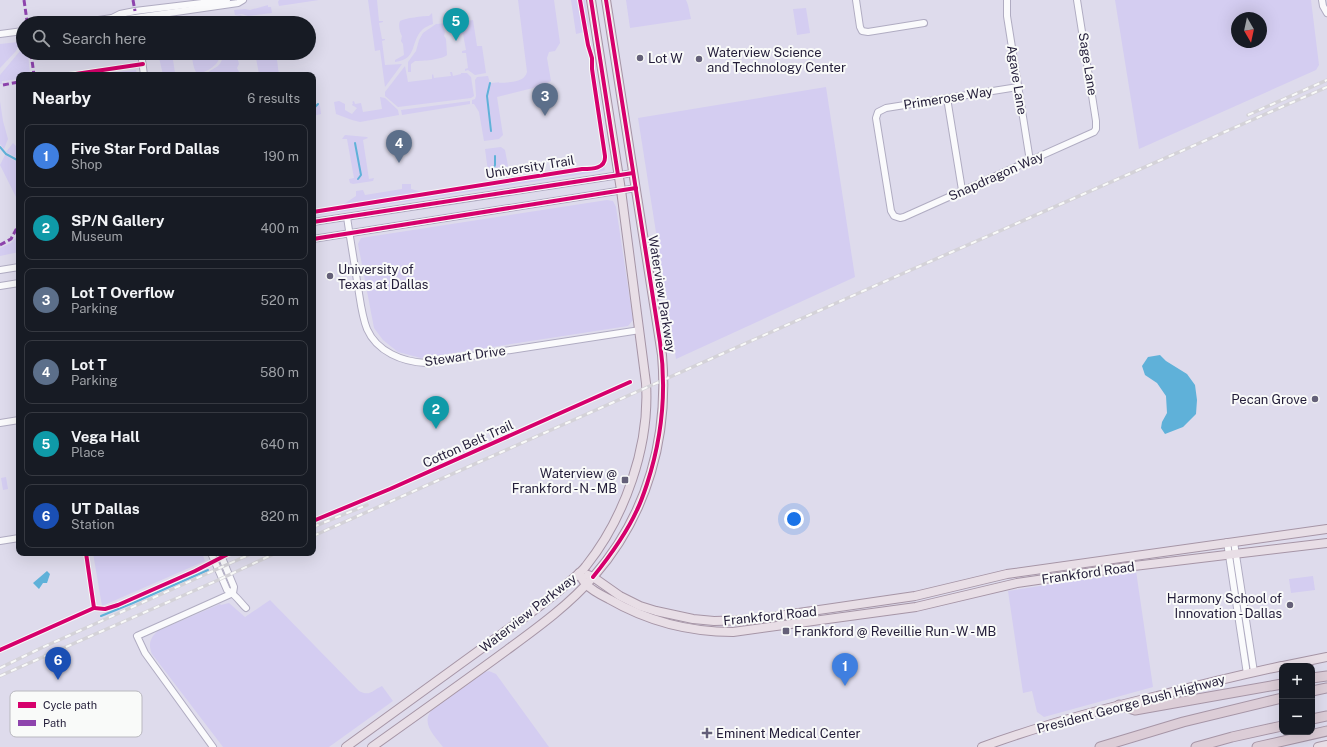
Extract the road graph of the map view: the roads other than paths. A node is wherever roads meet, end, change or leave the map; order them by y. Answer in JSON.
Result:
{"nodes":[{"id":1,"x":227,"y":0,"type":"edge"},
{"id":2,"x":241,"y":0,"type":"edge"},
{"id":3,"x":591,"y":0,"type":"edge"},
{"id":4,"x":606,"y":0,"type":"edge"},
{"id":5,"x":856,"y":0,"type":"edge"},
{"id":6,"x":1007,"y":0,"type":"edge"},
{"id":7,"x":1077,"y":0,"type":"edge"},
{"id":8,"x":1322,"y":0,"type":"edge"},
{"id":9,"x":135,"y":11,"type":"junction"},
{"id":10,"x":1327,"y":13,"type":"edge"},
{"id":11,"x":116,"y":16,"type":"edge"},
{"id":12,"x":136,"y":16,"type":"edge"},
{"id":13,"x":164,"y":16,"type":"edge"},
{"id":14,"x":924,"y":23,"type":"dead end"},
{"id":15,"x":16,"y":32,"type":"edge"},
{"id":16,"x":0,"y":34,"type":"edge"},
{"id":17,"x":142,"y":60,"type":"edge"},
{"id":18,"x":144,"y":72,"type":"edge"},
{"id":19,"x":1018,"y":87,"type":"junction"},
{"id":20,"x":947,"y":98,"type":"junction"},
{"id":21,"x":624,"y":114,"type":"junction"},
{"id":22,"x":609,"y":116,"type":"junction"},
{"id":23,"x":1096,"y":129,"type":"joint"},
{"id":24,"x":1030,"y":161,"type":"junction"},
{"id":25,"x":633,"y":173,"type":"junction"},
{"id":26,"x":618,"y":175,"type":"junction"},
{"id":27,"x":636,"y":188,"type":"junction"},
{"id":28,"x":621,"y":190,"type":"junction"},
{"id":29,"x":962,"y":190,"type":"junction"},
{"id":30,"x":894,"y":216,"type":"joint"},
{"id":31,"x":347,"y":217,"type":"junction"},
{"id":32,"x":316,"y":222,"type":"edge"},
{"id":33,"x":350,"y":233,"type":"junction"},
{"id":34,"x":316,"y":238,"type":"edge"},
{"id":35,"x":16,"y":267,"type":"edge"},
{"id":36,"x":0,"y":270,"type":"edge"},
{"id":37,"x":16,"y":283,"type":"edge"},
{"id":38,"x":0,"y":286,"type":"edge"},
{"id":39,"x":640,"y":330,"type":"junction"},
{"id":40,"x":16,"y":420,"type":"edge"},
{"id":41,"x":0,"y":423,"type":"edge"},
{"id":42,"x":631,"y":482,"type":"junction"},
{"id":43,"x":646,"y":487,"type":"junction"},
{"id":44,"x":1327,"y":529,"type":"edge"},
{"id":45,"x":16,"y":538,"type":"edge"},
{"id":46,"x":0,"y":541,"type":"edge"},
{"id":47,"x":1230,"y":542,"type":"junction"},
{"id":48,"x":1327,"y":543,"type":"edge"},
{"id":49,"x":1232,"y":554,"type":"junction"},
{"id":50,"x":212,"y":556,"type":"edge"},
{"id":51,"x":221,"y":556,"type":"edge"},
{"id":52,"x":579,"y":573,"type":"junction"},
{"id":53,"x":593,"y":577,"type":"junction"},
{"id":54,"x":586,"y":584,"type":"junction"},
{"id":55,"x":233,"y":593,"type":"junction"},
{"id":56,"x":895,"y":600,"type":"junction"},
{"id":57,"x":246,"y":608,"type":"dead end"},
{"id":58,"x":897,"y":609,"type":"junction"},
{"id":59,"x":1327,"y":657,"type":"edge"},
{"id":60,"x":1297,"y":663,"type":"edge"},
{"id":61,"x":1279,"y":667,"type":"edge"},
{"id":62,"x":1251,"y":673,"type":"junction"},
{"id":63,"x":1327,"y":676,"type":"edge"},
{"id":64,"x":1315,"y":678,"type":"edge"},
{"id":65,"x":1279,"y":685,"type":"edge"},
{"id":66,"x":1327,"y":688,"type":"edge"},
{"id":67,"x":1315,"y":690,"type":"edge"},
{"id":68,"x":1279,"y":699,"type":"edge"},
{"id":69,"x":404,"y":705,"type":"junction"},
{"id":70,"x":1119,"y":705,"type":"junction"},
{"id":71,"x":1327,"y":716,"type":"edge"},
{"id":72,"x":412,"y":718,"type":"junction"},
{"id":73,"x":1315,"y":718,"type":"edge"},
{"id":74,"x":1279,"y":727,"type":"edge"},
{"id":75,"x":1327,"y":731,"type":"edge"},
{"id":76,"x":1327,"y":745,"type":"edge"},
{"id":77,"x":213,"y":747,"type":"edge"},
{"id":78,"x":346,"y":747,"type":"edge"},
{"id":79,"x":372,"y":747,"type":"edge"},
{"id":80,"x":982,"y":747,"type":"edge"},
{"id":81,"x":1100,"y":747,"type":"edge"},
{"id":82,"x":1196,"y":747,"type":"edge"},
{"id":83,"x":1257,"y":747,"type":"edge"},
{"id":84,"x":1318,"y":747,"type":"edge"}],
"edges":[{"from":1,"to":9,"type":"street"},
{"from":2,"to":13,"type":"street"},
{"from":3,"to":22,"type":"main road","name":"Waterview Parkway"},
{"from":4,"to":21,"type":"main road","name":"Waterview Parkway"},
{"from":5,"to":14,"type":"street"},
{"from":6,"to":19,"type":"street","name":"Agave Lane"},
{"from":7,"to":23,"type":"street","name":"Sage Lane"},
{"from":8,"to":10,"type":"street"},
{"from":9,"to":11,"type":"street"},
{"from":9,"to":12,"type":"street"},
{"from":15,"to":16,"type":"street"},
{"from":17,"to":18,"type":"street"},
{"from":19,"to":20,"type":"street","name":"Primerose Way"},
{"from":19,"to":24,"type":"street","name":"Agave Lane"},
{"from":20,"to":29,"type":"street"},
{"from":20,"to":30,"type":"street","name":"Primerose Way"},
{"from":21,"to":22,"type":"main road"},
{"from":21,"to":25,"type":"main road","name":"Waterview Parkway"},
{"from":22,"to":26,"type":"main road","name":"Waterview Parkway"},
{"from":23,"to":24,"type":"street","name":"Snapdragon Way"},
{"from":24,"to":29,"type":"street","name":"Snapdragon Way"},
{"from":25,"to":26,"type":"street"},
{"from":25,"to":27,"type":"main road","name":"Waterview Parkway"},
{"from":26,"to":28,"type":"main road","name":"Waterview Parkway"},
{"from":26,"to":31,"type":"street"},
{"from":27,"to":28,"type":"street"},
{"from":27,"to":43,"type":"main road","name":"Waterview Parkway"},
{"from":28,"to":33,"type":"street"},
{"from":28,"to":39,"type":"main road","name":"Waterview Parkway"},
{"from":29,"to":30,"type":"street","name":"Snapdragon Way"},
{"from":31,"to":32,"type":"street"},
{"from":31,"to":33,"type":"street","name":"Stewart Drive"},
{"from":33,"to":34,"type":"street"},
{"from":33,"to":39,"type":"street","name":"Stewart Drive"},
{"from":35,"to":36,"type":"street"},
{"from":37,"to":38,"type":"street"},
{"from":39,"to":42,"type":"main road","name":"Waterview Parkway"},
{"from":40,"to":41,"type":"street"},
{"from":42,"to":43,"type":"main road"},
{"from":42,"to":52,"type":"main road","name":"Waterview Parkway"},
{"from":43,"to":53,"type":"main road","name":"Waterview Parkway"},
{"from":44,"to":47,"type":"main road","name":"Frankford Road"},
{"from":45,"to":46,"type":"street"},
{"from":47,"to":49,"type":"street"},
{"from":47,"to":56,"type":"main road","name":"Frankford Road"},
{"from":48,"to":49,"type":"main road","name":"Frankford Road"},
{"from":49,"to":58,"type":"main road","name":"Frankford Road"},
{"from":49,"to":62,"type":"street"},
{"from":50,"to":55,"type":"street"},
{"from":51,"to":55,"type":"street"},
{"from":52,"to":53,"type":"main road","name":"Frankford Road"},
{"from":52,"to":54,"type":"main road","name":"Frankford Road"},
{"from":52,"to":69,"type":"main road","name":"Waterview Parkway"},
{"from":53,"to":54,"type":"main road","name":"Waterview Parkway"},
{"from":53,"to":56,"type":"main road","name":"Frankford Road"},
{"from":54,"to":58,"type":"main road","name":"Frankford Road"},
{"from":54,"to":72,"type":"main road","name":"Waterview Parkway"},
{"from":55,"to":57,"type":"street"},
{"from":55,"to":77,"type":"street"},
{"from":56,"to":58,"type":"main road"},
{"from":59,"to":60,"type":"main road","name":"President George Bush Highway"},
{"from":61,"to":62,"type":"main road","name":"President George Bush Highway"},
{"from":62,"to":70,"type":"main road","name":"President George Bush Highway"},
{"from":63,"to":64,"type":"highway"},
{"from":65,"to":70,"type":"highway"},
{"from":66,"to":67,"type":"highway"},
{"from":68,"to":81,"type":"highway"},
{"from":69,"to":72,"type":"main road"},
{"from":69,"to":78,"type":"main road","name":"Waterview Parkway"},
{"from":70,"to":80,"type":"main road","name":"President George Bush Highway"},
{"from":71,"to":73,"type":"highway"},
{"from":72,"to":79,"type":"main road","name":"Waterview Parkway"},
{"from":74,"to":82,"type":"highway"},
{"from":75,"to":83,"type":"highway"},
{"from":76,"to":84,"type":"main road"}]}
